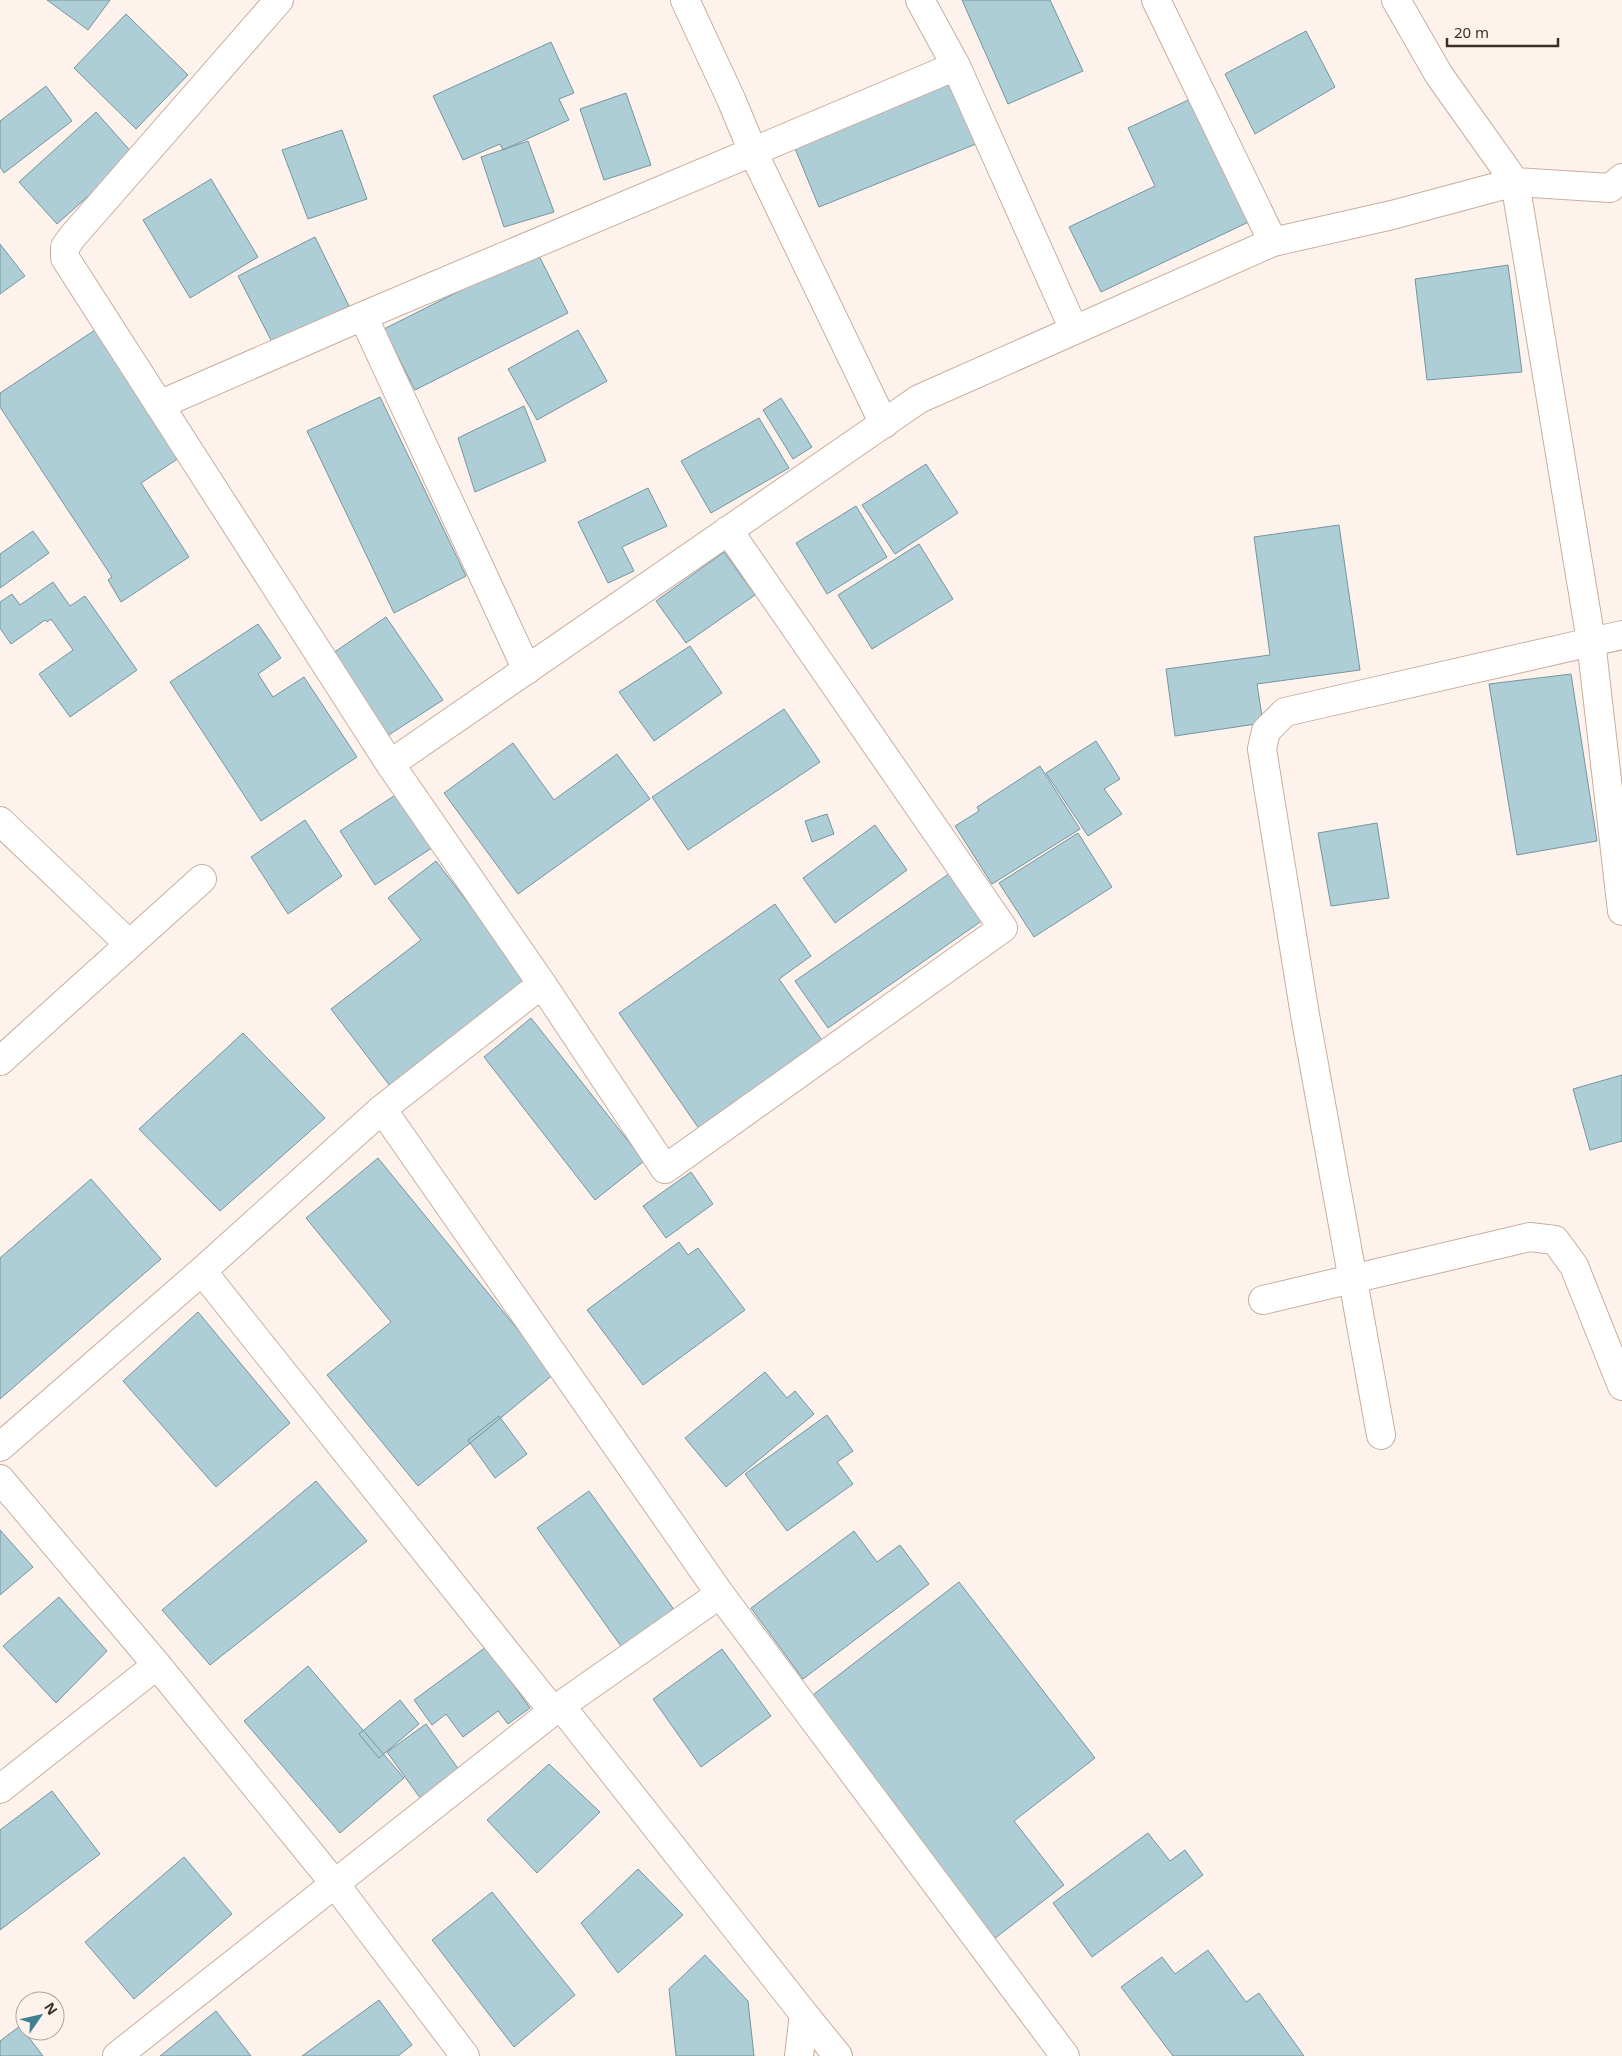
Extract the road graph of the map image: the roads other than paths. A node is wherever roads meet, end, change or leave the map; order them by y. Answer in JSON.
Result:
{"nodes":[{"id":1,"x":279,"y":0,"type":"edge"},
{"id":2,"x":685,"y":0,"type":"edge"},
{"id":3,"x":920,"y":0,"type":"edge"},
{"id":4,"x":1156,"y":0,"type":"edge"},
{"id":5,"x":1396,"y":0,"type":"edge"},
{"id":6,"x":956,"y":66,"type":"junction"},
{"id":7,"x":753,"y":152,"type":"junction"},
{"id":8,"x":1622,"y":178,"type":"edge"},
{"id":9,"x":1515,"y":182,"type":"junction"},
{"id":10,"x":1273,"y":242,"type":"junction"},
{"id":11,"x":363,"y":316,"type":"junction"},
{"id":12,"x":1074,"y":330,"type":"junction"},
{"id":13,"x":159,"y":405,"type":"junction"},
{"id":14,"x":884,"y":424,"type":"junction"},
{"id":15,"x":728,"y":530,"type":"junction"},
{"id":16,"x":1622,"y":635,"type":"edge"},
{"id":17,"x":1591,"y":641,"type":"junction"},
{"id":18,"x":527,"y":670,"type":"junction"},
{"id":19,"x":390,"y":764,"type":"junction"},
{"id":20,"x":0,"y":821,"type":"edge"},
{"id":21,"x":202,"y":879,"type":"dead end"},
{"id":22,"x":1622,"y":911,"type":"edge"},
{"id":23,"x":129,"y":944,"type":"junction"},
{"id":24,"x":542,"y":984,"type":"junction"},
{"id":25,"x":0,"y":1061,"type":"edge"},
{"id":26,"x":382,"y":1110,"type":"junction"},
{"id":27,"x":202,"y":1271,"type":"junction"},
{"id":28,"x":1354,"y":1278,"type":"junction"},
{"id":29,"x":1263,"y":1300,"type":"dead end"},
{"id":30,"x":1622,"y":1386,"type":"edge"},
{"id":31,"x":1381,"y":1436,"type":"dead end"},
{"id":32,"x":0,"y":1447,"type":"edge"},
{"id":33,"x":0,"y":1479,"type":"edge"},
{"id":34,"x":720,"y":1594,"type":"junction"},
{"id":35,"x":157,"y":1665,"type":"junction"},
{"id":36,"x":557,"y":1708,"type":"junction"},
{"id":37,"x":0,"y":1789,"type":"edge"},
{"id":38,"x":335,"y":1884,"type":"junction"},
{"id":39,"x":804,"y":2014,"type":"junction"},
{"id":40,"x":117,"y":2056,"type":"edge"},
{"id":41,"x":465,"y":2056,"type":"edge"},
{"id":42,"x":799,"y":2056,"type":"edge"},
{"id":43,"x":838,"y":2056,"type":"edge"},
{"id":44,"x":1065,"y":2056,"type":"edge"}],
"edges":[{"from":1,"to":13,"type":"street"},
{"from":2,"to":7,"type":"street"},
{"from":3,"to":6,"type":"street"},
{"from":4,"to":10,"type":"street"},
{"from":5,"to":9,"type":"street"},
{"from":6,"to":7,"type":"street"},
{"from":6,"to":12,"type":"street"},
{"from":7,"to":11,"type":"street"},
{"from":7,"to":14,"type":"street"},
{"from":8,"to":9,"type":"street"},
{"from":9,"to":10,"type":"street"},
{"from":9,"to":17,"type":"street"},
{"from":10,"to":12,"type":"street"},
{"from":11,"to":13,"type":"street"},
{"from":11,"to":18,"type":"street"},
{"from":12,"to":14,"type":"street"},
{"from":13,"to":19,"type":"street"},
{"from":14,"to":15,"type":"street"},
{"from":15,"to":18,"type":"street"},
{"from":15,"to":24,"type":"street"},
{"from":16,"to":17,"type":"street"},
{"from":17,"to":22,"type":"street"},
{"from":17,"to":28,"type":"street"},
{"from":18,"to":19,"type":"street"},
{"from":19,"to":24,"type":"street"},
{"from":20,"to":23,"type":"street"},
{"from":21,"to":23,"type":"street"},
{"from":23,"to":25,"type":"street"},
{"from":24,"to":26,"type":"street"},
{"from":26,"to":27,"type":"street"},
{"from":26,"to":34,"type":"street"},
{"from":27,"to":32,"type":"street"},
{"from":27,"to":36,"type":"street"},
{"from":28,"to":29,"type":"street"},
{"from":28,"to":30,"type":"street"},
{"from":28,"to":31,"type":"street"},
{"from":33,"to":35,"type":"street"},
{"from":34,"to":36,"type":"street"},
{"from":34,"to":44,"type":"street"},
{"from":35,"to":37,"type":"street"},
{"from":35,"to":38,"type":"street"},
{"from":36,"to":38,"type":"street"},
{"from":36,"to":39,"type":"street"},
{"from":38,"to":40,"type":"street"},
{"from":38,"to":41,"type":"street"},
{"from":39,"to":42,"type":"street"},
{"from":39,"to":43,"type":"street"}]}
